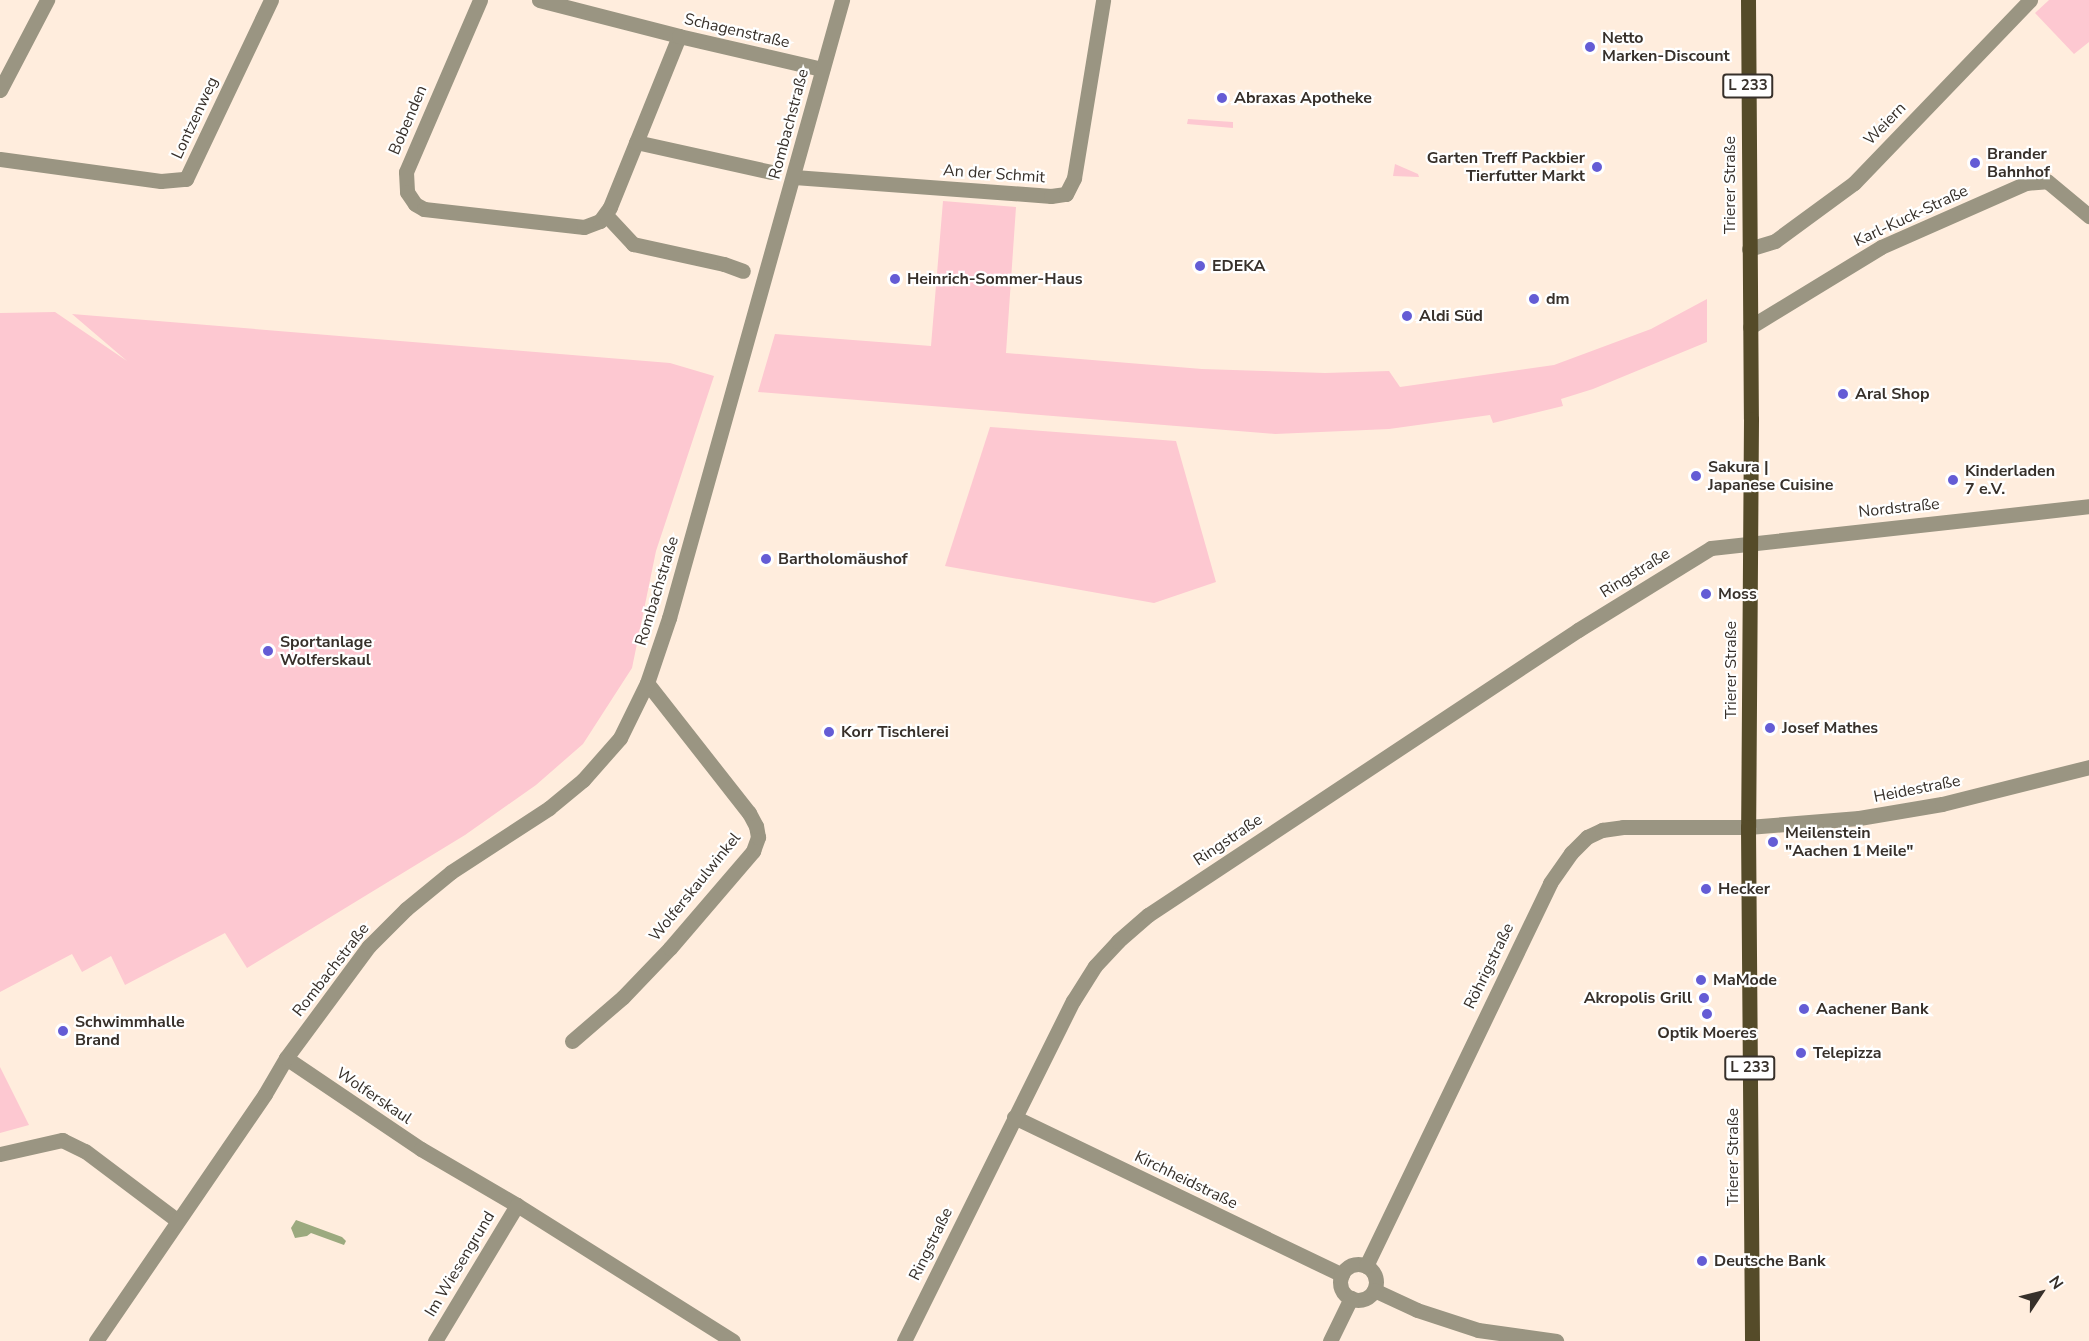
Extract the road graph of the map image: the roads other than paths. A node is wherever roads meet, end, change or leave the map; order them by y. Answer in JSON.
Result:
{"nodes":[{"id":1,"x":47,"y":0,"type":"edge"},
{"id":2,"x":271,"y":0,"type":"edge"},
{"id":3,"x":480,"y":0,"type":"edge"},
{"id":4,"x":539,"y":0,"type":"edge"},
{"id":5,"x":842,"y":0,"type":"edge"},
{"id":6,"x":1103,"y":0,"type":"edge"},
{"id":7,"x":1748,"y":0,"type":"edge"},
{"id":8,"x":2030,"y":0,"type":"edge"},
{"id":9,"x":679,"y":36,"type":"junction"},
{"id":10,"x":822,"y":69,"type":"junction"},
{"id":11,"x":0,"y":90,"type":"edge"},
{"id":12,"x":636,"y":142,"type":"junction"},
{"id":13,"x":0,"y":159,"type":"edge"},
{"id":14,"x":771,"y":172,"type":"dead end"},
{"id":15,"x":794,"y":177,"type":"junction"},
{"id":16,"x":606,"y":215,"type":"junction"},
{"id":17,"x":2089,"y":216,"type":"edge"},
{"id":18,"x":1749,"y":249,"type":"junction"},
{"id":19,"x":743,"y":271,"type":"dead end"},
{"id":20,"x":1750,"y":327,"type":"junction"},
{"id":21,"x":2089,"y":506,"type":"edge"},
{"id":22,"x":1749,"y":543,"type":"junction"},
{"id":23,"x":647,"y":683,"type":"junction"},
{"id":24,"x":2089,"y":767,"type":"edge"},
{"id":25,"x":1748,"y":827,"type":"junction"},
{"id":26,"x":572,"y":1041,"type":"dead end"},
{"id":27,"x":286,"y":1058,"type":"junction"},
{"id":28,"x":1014,"y":1117,"type":"junction"},
{"id":29,"x":0,"y":1154,"type":"edge"},
{"id":30,"x":517,"y":1205,"type":"junction"},
{"id":31,"x":178,"y":1221,"type":"junction"},
{"id":32,"x":1366,"y":1266,"type":"junction"},
{"id":33,"x":1342,"y":1275,"type":"junction"},
{"id":34,"x":1374,"y":1290,"type":"junction"},
{"id":35,"x":1351,"y":1298,"type":"junction"},
{"id":36,"x":96,"y":1341,"type":"edge"},
{"id":37,"x":435,"y":1341,"type":"edge"},
{"id":38,"x":733,"y":1341,"type":"edge"},
{"id":39,"x":904,"y":1341,"type":"edge"},
{"id":40,"x":1330,"y":1341,"type":"edge"},
{"id":41,"x":1556,"y":1341,"type":"edge"},
{"id":42,"x":1752,"y":1341,"type":"edge"}],
"edges":[{"from":1,"to":11,"type":"street"},
{"from":2,"to":13,"type":"street","name":"Lontzenweg"},
{"from":3,"to":16,"type":"street","name":"Bobenden"},
{"from":4,"to":9,"type":"street","name":"Schagenstraße"},
{"from":5,"to":10,"type":"street","name":"Rombachstraße"},
{"from":6,"to":15,"type":"street","name":"An der Schmit"},
{"from":7,"to":18,"type":"main road","name":"Trierer Straße","number":"L 233"},
{"from":8,"to":18,"type":"street","name":"Weiern"},
{"from":9,"to":10,"type":"street","name":"Schagenstraße"},
{"from":9,"to":12,"type":"street"},
{"from":10,"to":15,"type":"street","name":"Rombachstraße"},
{"from":12,"to":14,"type":"street"},
{"from":12,"to":16,"type":"street"},
{"from":15,"to":23,"type":"street","name":"Rombachstraße"},
{"from":16,"to":19,"type":"street"},
{"from":17,"to":20,"type":"street","name":"Karl-Kuck-Straße"},
{"from":18,"to":20,"type":"main road","name":"Trierer Straße","number":"L 233"},
{"from":20,"to":22,"type":"main road","name":"Trierer Straße","number":"L 233"},
{"from":21,"to":22,"type":"street","name":"Nordstraße"},
{"from":22,"to":25,"type":"main road","name":"Trierer Straße","number":"L 233"},
{"from":22,"to":28,"type":"street","name":"Ringstraße"},
{"from":23,"to":26,"type":"street","name":"Wolferskaulwinkel"},
{"from":23,"to":27,"type":"street","name":"Rombachstraße"},
{"from":24,"to":25,"type":"street","name":"Heidestraße"},
{"from":25,"to":32,"type":"street","name":"Röhrigstraße"},
{"from":25,"to":42,"type":"main road","name":"Trierer Straße","number":"L 233"},
{"from":27,"to":30,"type":"street","name":"Wolferskaul"},
{"from":27,"to":31,"type":"street"},
{"from":28,"to":33,"type":"street","name":"Kirchheidstraße"},
{"from":28,"to":39,"type":"street","name":"Ringstraße"},
{"from":29,"to":31,"type":"street"},
{"from":30,"to":37,"type":"street","name":"Im Wiesengrund"},
{"from":30,"to":38,"type":"street","name":"Wolferskaul"},
{"from":31,"to":36,"type":"street"},
{"from":32,"to":33,"type":"street"},
{"from":32,"to":34,"type":"street"},
{"from":33,"to":35,"type":"street"},
{"from":34,"to":35,"type":"street"},
{"from":34,"to":41,"type":"street"},
{"from":35,"to":40,"type":"street"}]}
